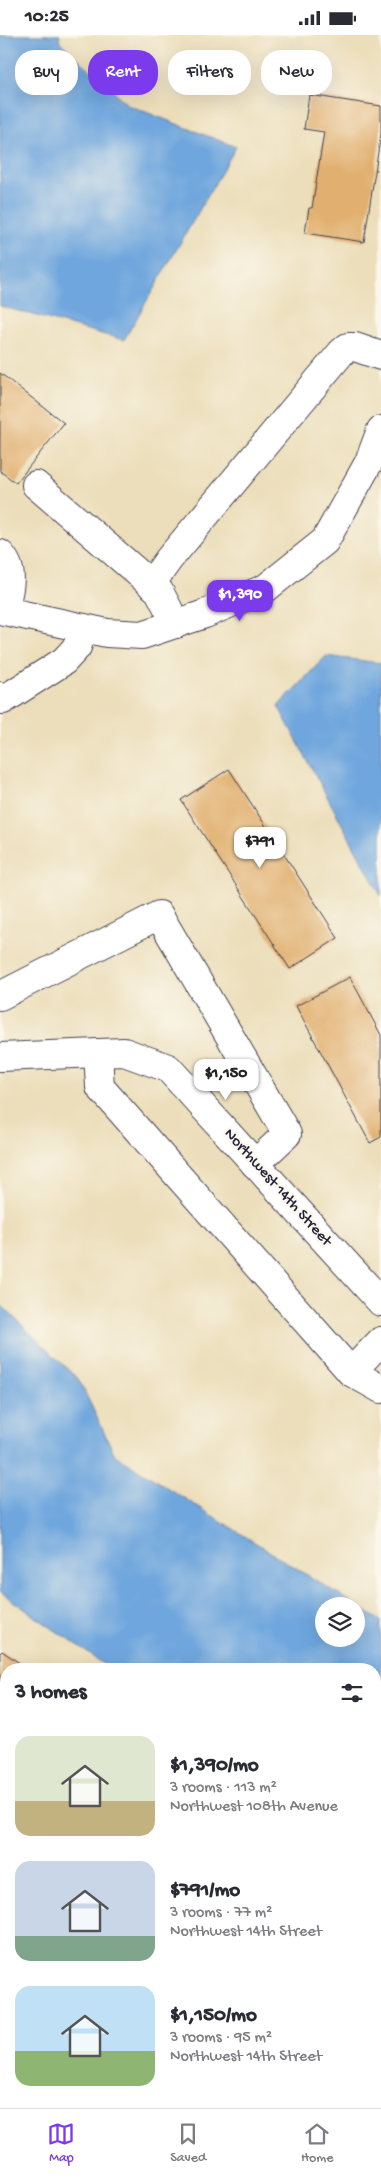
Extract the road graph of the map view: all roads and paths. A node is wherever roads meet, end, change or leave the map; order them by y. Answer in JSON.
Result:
{"nodes":[{"id":1,"x":381,"y":356,"type":"edge"},
{"id":2,"x":381,"y":430,"type":"edge"},
{"id":3,"x":36,"y":485,"type":"dead end"},
{"id":4,"x":0,"y":554,"type":"edge"},
{"id":5,"x":151,"y":584,"type":"junction"},
{"id":6,"x":2,"y":610,"type":"edge"},
{"id":7,"x":176,"y":624,"type":"junction"},
{"id":8,"x":84,"y":628,"type":"junction"},
{"id":9,"x":0,"y":696,"type":"edge"},
{"id":10,"x":0,"y":996,"type":"edge"},
{"id":11,"x":98,"y":1053,"type":"junction"},
{"id":12,"x":0,"y":1057,"type":"edge"},
{"id":13,"x":255,"y":1164,"type":"junction"},
{"id":14,"x":381,"y":1302,"type":"edge"},
{"id":15,"x":381,"y":1341,"type":"edge"},
{"id":16,"x":352,"y":1372,"type":"junction"},
{"id":17,"x":381,"y":1389,"type":"edge"}],
"edges":[{"from":1,"to":5,"type":"street"},
{"from":2,"to":7,"type":"street"},
{"from":3,"to":5,"type":"street"},
{"from":4,"to":6,"type":"street"},
{"from":5,"to":7,"type":"street"},
{"from":6,"to":8,"type":"street"},
{"from":7,"to":8,"type":"street"},
{"from":8,"to":9,"type":"street"},
{"from":10,"to":13,"type":"street"},
{"from":11,"to":12,"type":"street","name":"Northwest 14th Street"},
{"from":11,"to":13,"type":"street","name":"Northwest 14th Street"},
{"from":11,"to":16,"type":"street"},
{"from":13,"to":14,"type":"street","name":"Northwest 14th Street"},
{"from":15,"to":16,"type":"street"},
{"from":16,"to":17,"type":"street"}]}
